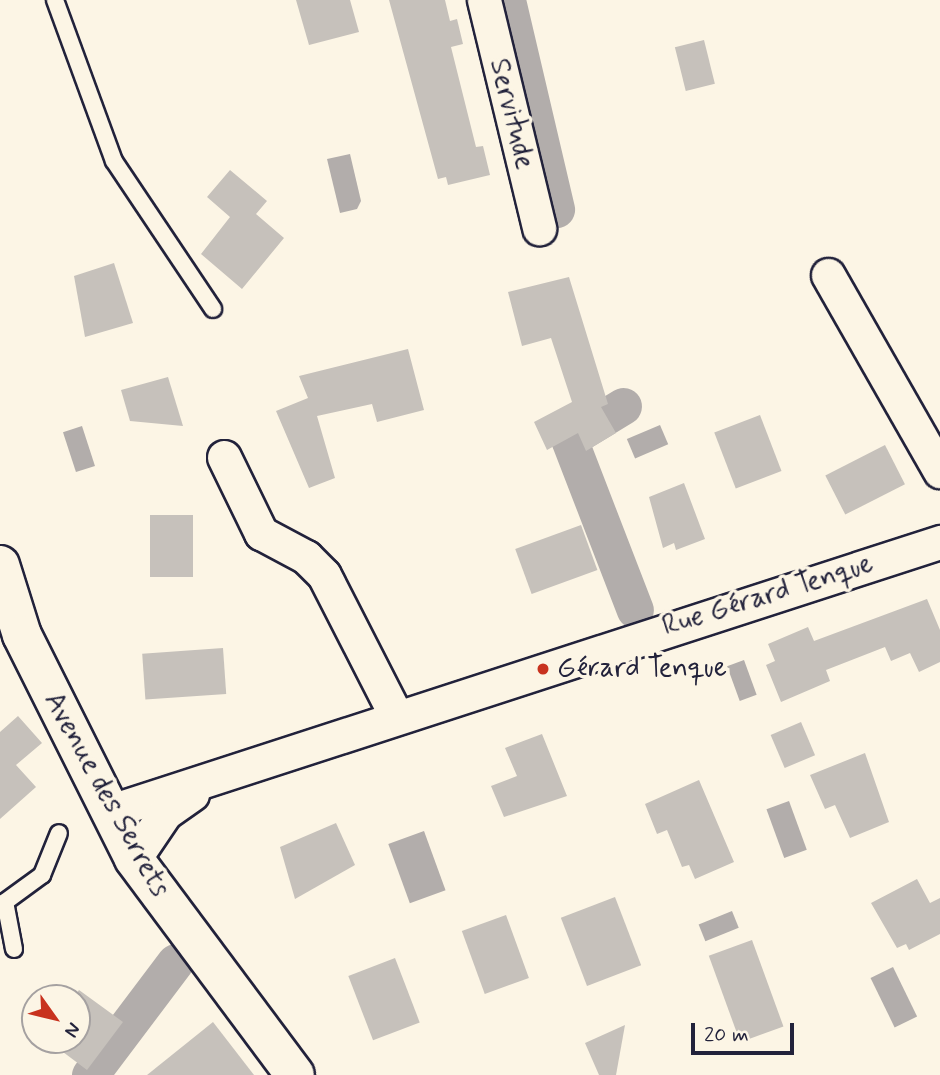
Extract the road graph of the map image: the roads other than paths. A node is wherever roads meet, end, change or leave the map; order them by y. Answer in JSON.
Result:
{"nodes":[{"id":1,"x":55,"y":0,"type":"edge"},
{"id":2,"x":484,"y":0,"type":"edge"},
{"id":3,"x":539,"y":228,"type":"dead end"},
{"id":4,"x":828,"y":275,"type":"dead end"},
{"id":5,"x":213,"y":309,"type":"dead end"},
{"id":6,"x":224,"y":457,"type":"dead end"},
{"id":7,"x":940,"y":471,"type":"edge"},
{"id":8,"x":940,"y":542,"type":"edge"},
{"id":9,"x":0,"y":565,"type":"edge"},
{"id":10,"x":11,"y":635,"type":"edge"},
{"id":11,"x":396,"y":716,"type":"junction"},
{"id":12,"x":210,"y":783,"type":"junction"},
{"id":13,"x":111,"y":811,"type":"junction"},
{"id":14,"x":59,"y":833,"type":"dead end"},
{"id":15,"x":134,"y":859,"type":"junction"},
{"id":16,"x":14,"y":949,"type":"dead end"},
{"id":17,"x":295,"y":1075,"type":"edge"}],
"edges":[{"from":1,"to":5,"type":"lane"},
{"from":2,"to":3,"type":"street","name":"Servitude"},
{"from":4,"to":7,"type":"street"},
{"from":6,"to":11,"type":"street"},
{"from":8,"to":11,"type":"street","name":"Rue Gérard Tenque"},
{"from":9,"to":10,"type":"street","name":"Avenue des Serrets"},
{"from":10,"to":13,"type":"street","name":"Avenue des Serrets"},
{"from":11,"to":12,"type":"street","name":"Rue Gérard Tenque"},
{"from":12,"to":13,"type":"street","name":"Rue Gérard Tenque"},
{"from":12,"to":15,"type":"street","name":"Rue Gérard Tenque"},
{"from":13,"to":15,"type":"street","name":"Avenue des Serrets"},
{"from":14,"to":16,"type":"lane"},
{"from":15,"to":17,"type":"street","name":"Avenue des Serrets"}]}
